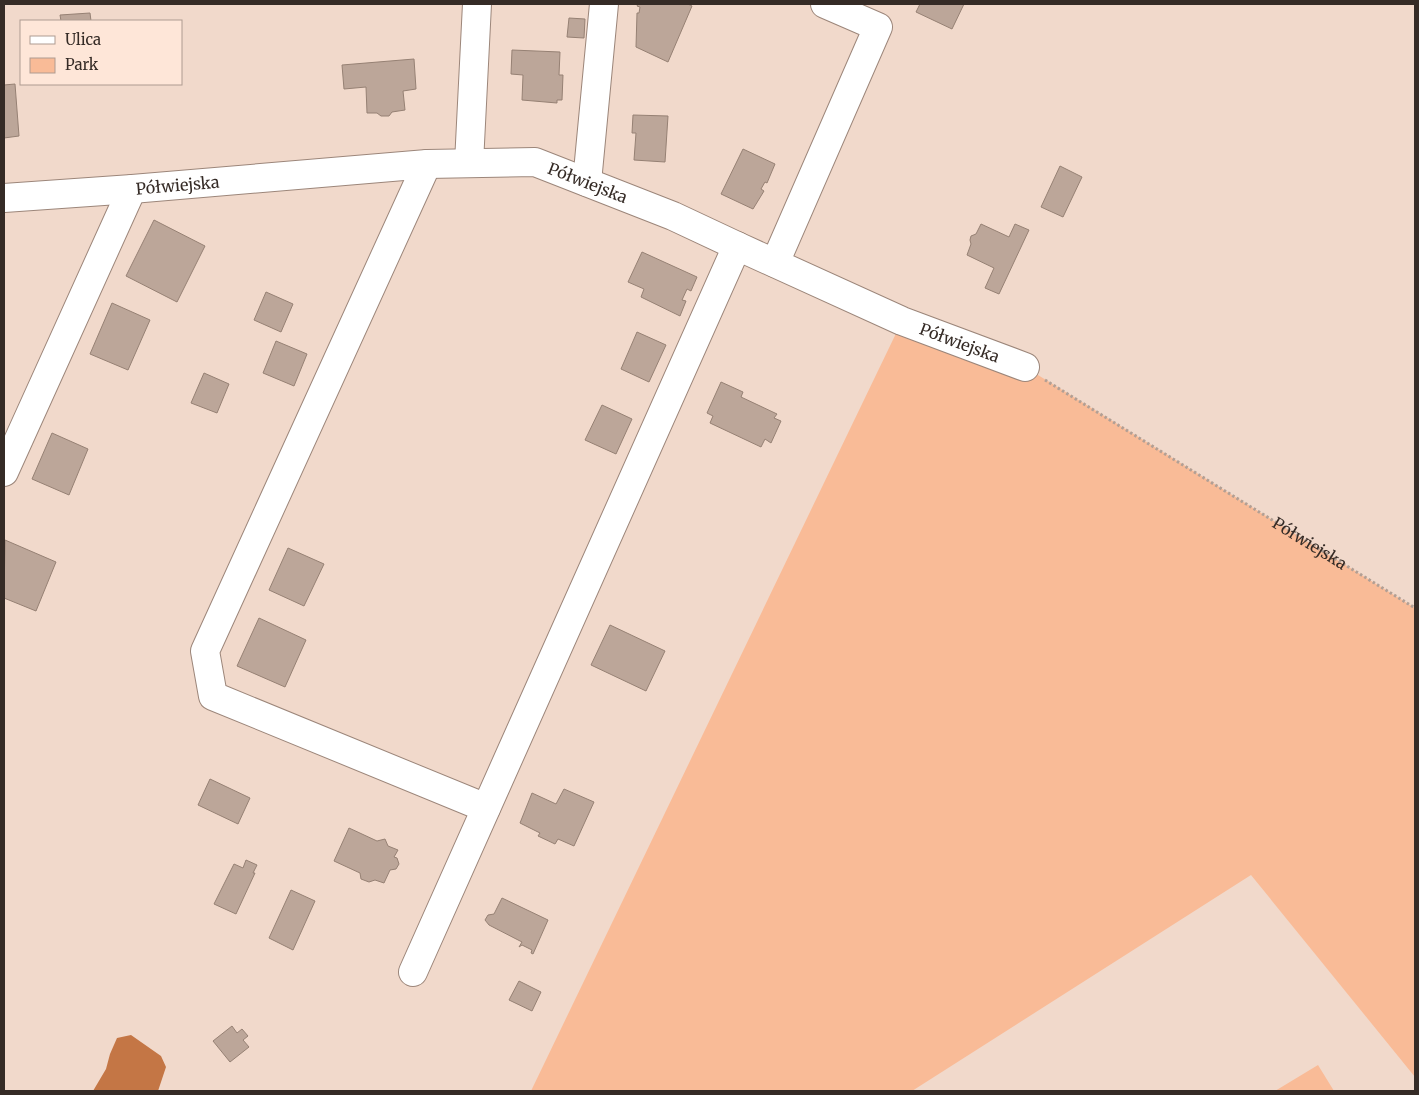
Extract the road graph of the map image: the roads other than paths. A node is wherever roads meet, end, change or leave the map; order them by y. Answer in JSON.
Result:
{"nodes":[{"id":1,"x":477,"y":4,"type":"edge"},
{"id":2,"x":604,"y":4,"type":"edge"},
{"id":3,"x":824,"y":4,"type":"edge"},
{"id":4,"x":469,"y":163,"type":"junction"},
{"id":5,"x":426,"y":164,"type":"junction"},
{"id":6,"x":587,"y":182,"type":"junction"},
{"id":7,"x":132,"y":189,"type":"junction"},
{"id":8,"x":4,"y":198,"type":"edge"},
{"id":9,"x":737,"y":246,"type":"junction"},
{"id":10,"x":775,"y":262,"type":"junction"},
{"id":11,"x":1025,"y":367,"type":"road end"},
{"id":12,"x":4,"y":472,"type":"edge"},
{"id":13,"x":486,"y":808,"type":"junction"},
{"id":14,"x":413,"y":972,"type":"dead end"}],
"edges":[{"from":1,"to":4,"type":"street"},
{"from":2,"to":6,"type":"street"},
{"from":3,"to":10,"type":"street"},
{"from":4,"to":5,"type":"street","name":"Półwiejska"},
{"from":4,"to":6,"type":"street","name":"Półwiejska"},
{"from":5,"to":7,"type":"street","name":"Półwiejska"},
{"from":5,"to":13,"type":"street"},
{"from":6,"to":9,"type":"street","name":"Półwiejska"},
{"from":7,"to":8,"type":"street","name":"Półwiejska"},
{"from":7,"to":12,"type":"street"},
{"from":9,"to":10,"type":"street","name":"Półwiejska"},
{"from":9,"to":13,"type":"street"},
{"from":10,"to":11,"type":"street","name":"Półwiejska"},
{"from":13,"to":14,"type":"street"}]}
